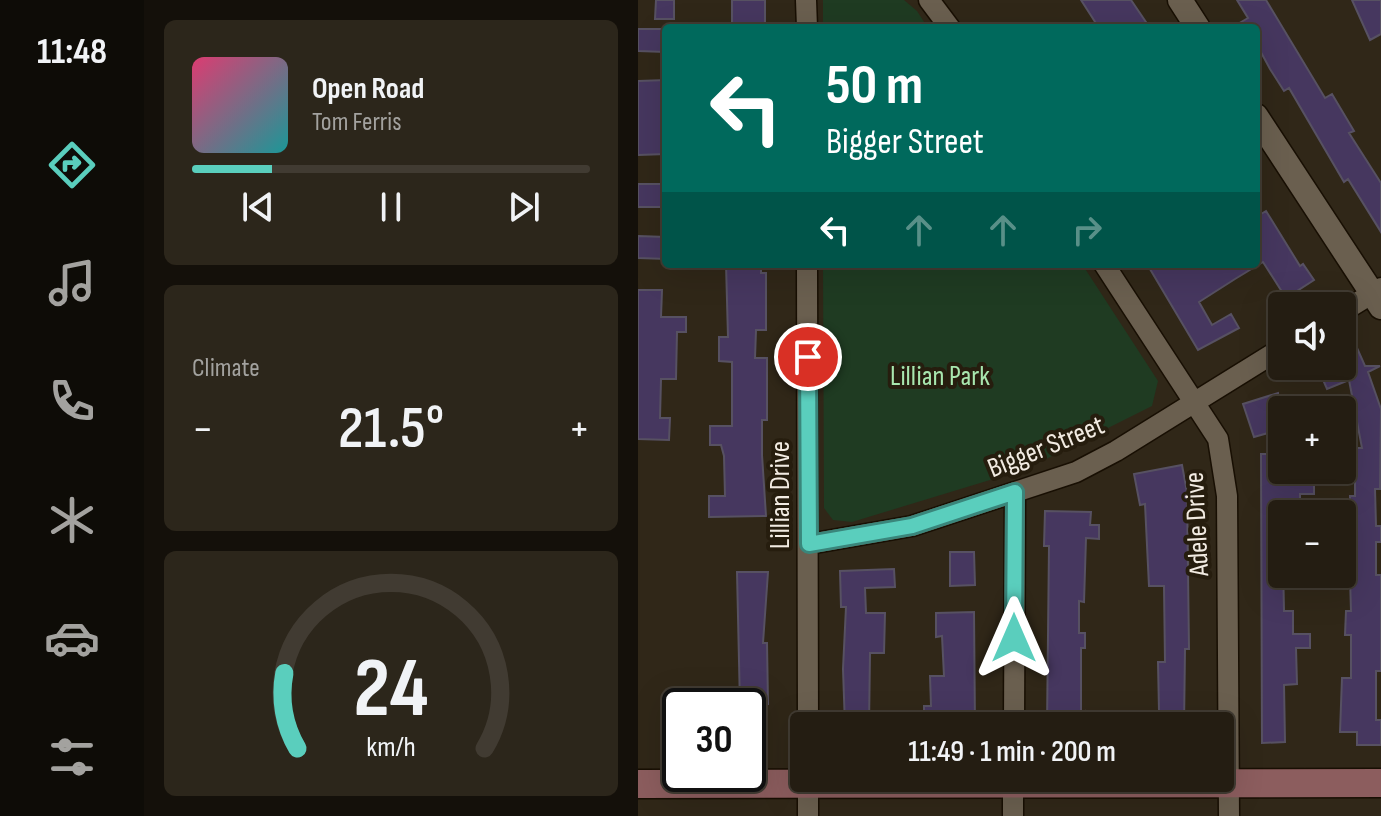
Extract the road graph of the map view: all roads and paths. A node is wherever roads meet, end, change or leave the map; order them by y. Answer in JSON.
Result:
{"nodes":[{"id":1,"x":806,"y":0,"type":"edge"},
{"id":2,"x":929,"y":0,"type":"edge"},
{"id":3,"x":1180,"y":0,"type":"edge"},
{"id":4,"x":807,"y":24,"type":"edge"},
{"id":5,"x":947,"y":24,"type":"edge"},
{"id":6,"x":1195,"y":24,"type":"edge"},
{"id":7,"x":1260,"y":122,"type":"edge"},
{"id":8,"x":807,"y":268,"type":"edge"},
{"id":9,"x":1107,"y":268,"type":"edge"},
{"id":10,"x":1378,"y":296,"type":"edge"},
{"id":11,"x":1356,"y":306,"type":"edge"},
{"id":12,"x":1268,"y":356,"type":"edge"},
{"id":13,"x":1194,"y":401,"type":"junction"},
{"id":14,"x":1015,"y":492,"type":"junction"},
{"id":15,"x":809,"y":544,"type":"junction"},
{"id":16,"x":808,"y":712,"type":"edge"},
{"id":17,"x":1014,"y":712,"type":"edge"},
{"id":18,"x":1229,"y":712,"type":"edge"},
{"id":19,"x":790,"y":780,"type":"edge"},
{"id":20,"x":1234,"y":783,"type":"edge"},
{"id":21,"x":1381,"y":783,"type":"edge"},
{"id":22,"x":638,"y":784,"type":"edge"},
{"id":23,"x":808,"y":792,"type":"edge"},
{"id":24,"x":1013,"y":792,"type":"edge"},
{"id":25,"x":1229,"y":792,"type":"edge"},
{"id":26,"x":808,"y":816,"type":"edge"},
{"id":27,"x":1013,"y":816,"type":"edge"},
{"id":28,"x":1229,"y":816,"type":"edge"}],
"edges":[{"from":1,"to":4,"type":"street"},
{"from":2,"to":5,"type":"street"},
{"from":3,"to":6,"type":"street"},
{"from":7,"to":10,"type":"street"},
{"from":8,"to":15,"type":"street","name":"Lillian Drive"},
{"from":9,"to":13,"type":"street","name":"Adele Drive"},
{"from":10,"to":11,"type":"street"},
{"from":12,"to":13,"type":"street","name":"Bigger Street"},
{"from":13,"to":14,"type":"street","name":"Bigger Street"},
{"from":13,"to":18,"type":"street","name":"Adele Drive"},
{"from":14,"to":15,"type":"street","name":"Bigger Street"},
{"from":14,"to":17,"type":"street"},
{"from":15,"to":16,"type":"street","name":"Lillian Drive"},
{"from":19,"to":22,"type":"main road"},
{"from":20,"to":21,"type":"main road"},
{"from":23,"to":26,"type":"street"},
{"from":24,"to":27,"type":"street"},
{"from":25,"to":28,"type":"street","name":"Adele Drive"}]}
